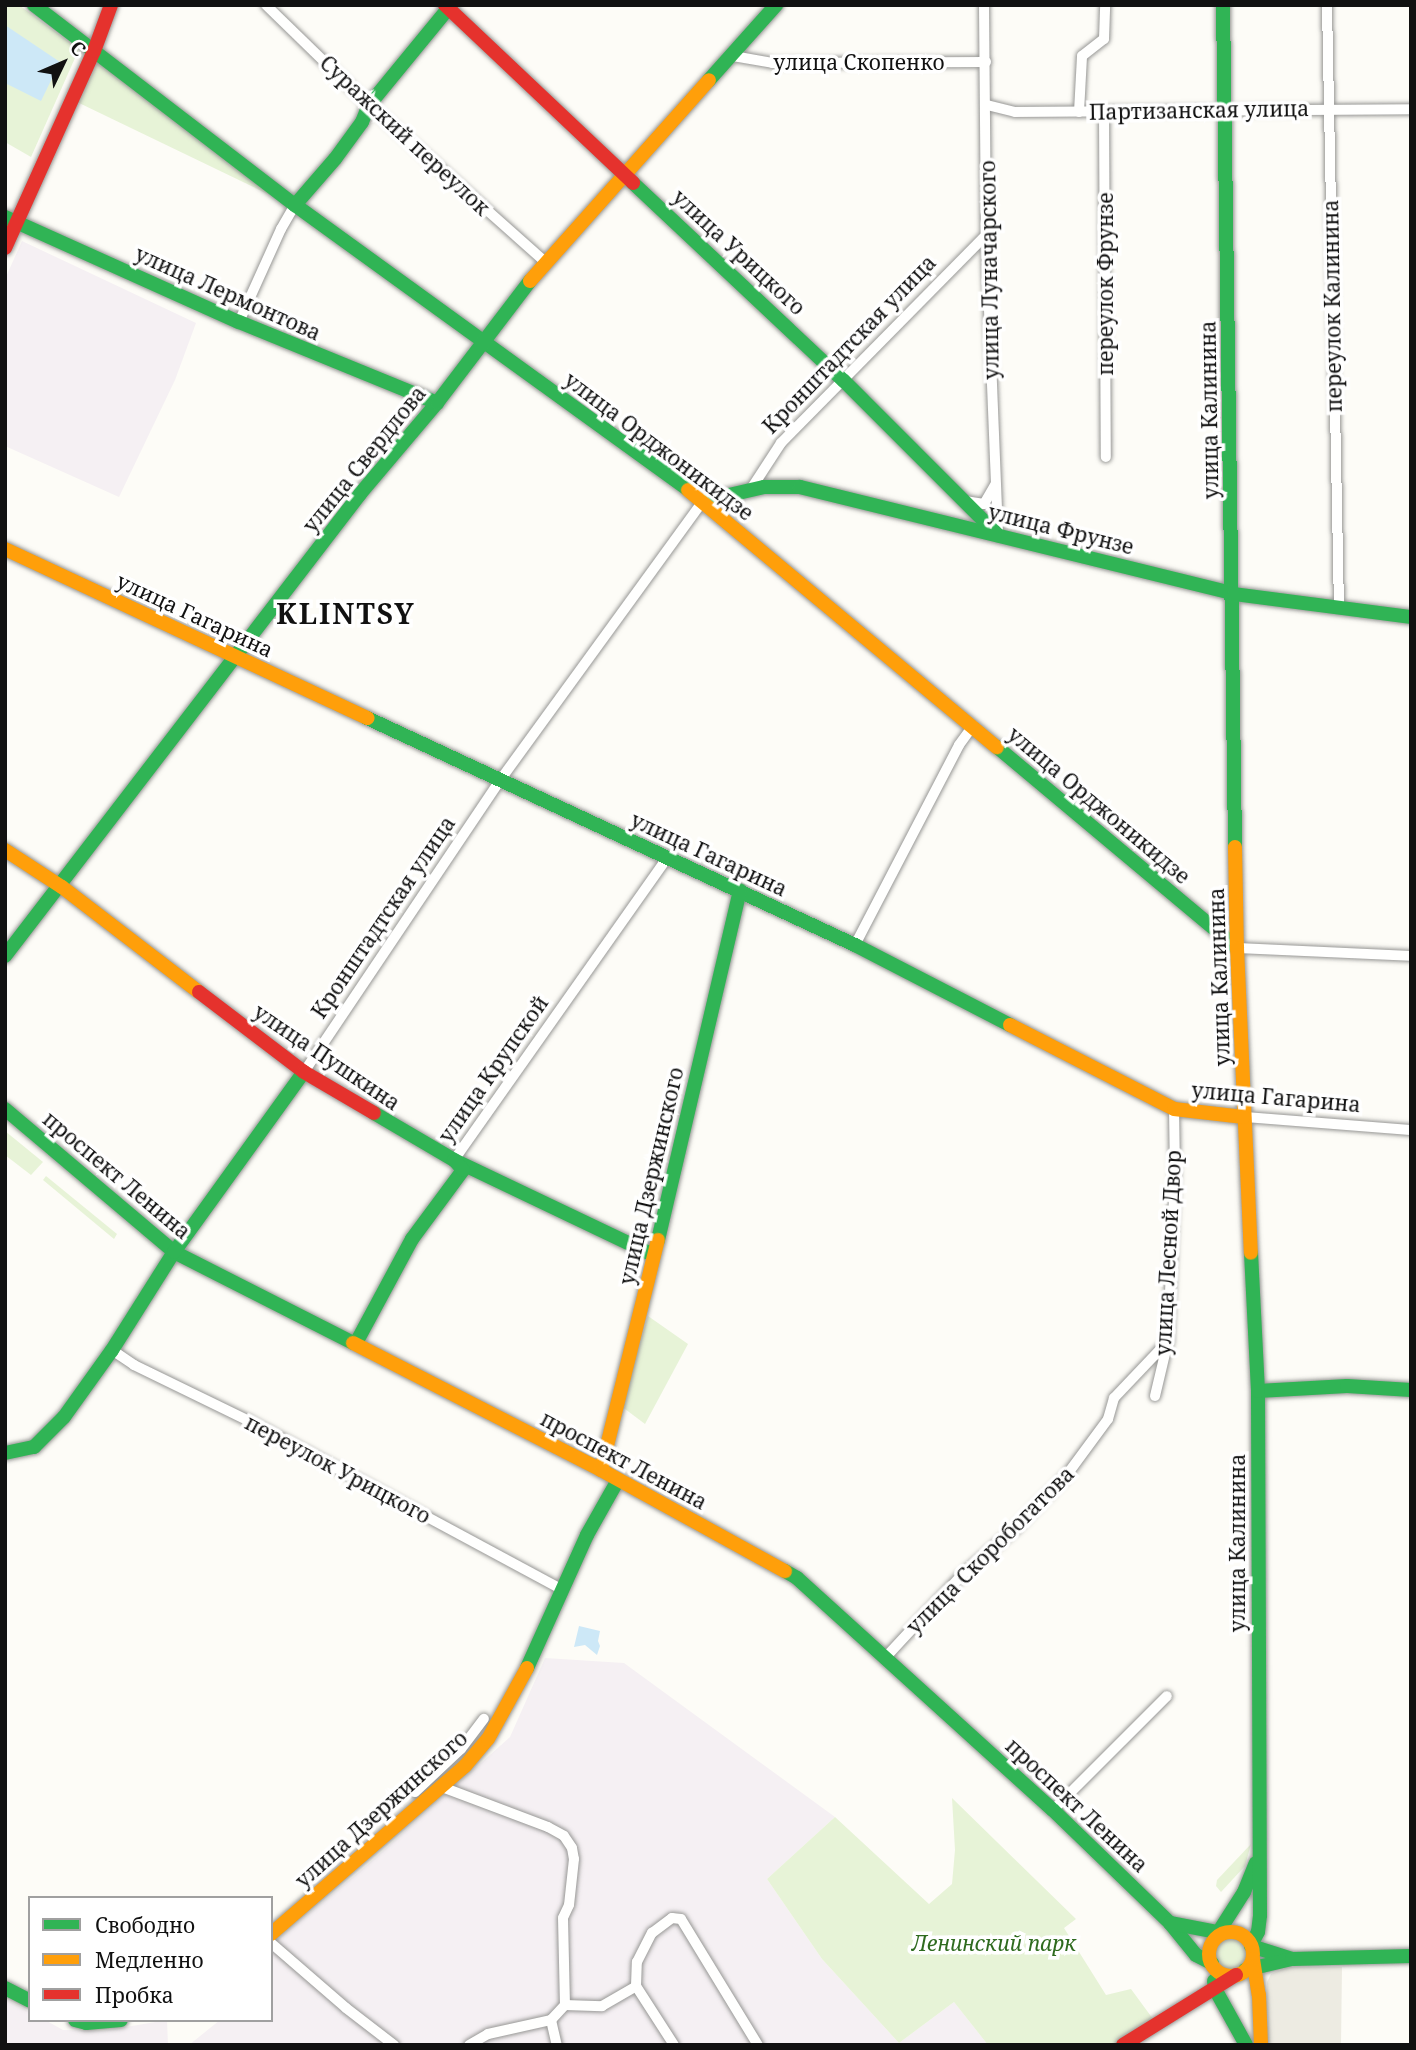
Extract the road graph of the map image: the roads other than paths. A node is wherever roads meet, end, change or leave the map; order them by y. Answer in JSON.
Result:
{"nodes":[{"id":1,"x":34,"y":5,"type":"edge"},
{"id":2,"x":111,"y":5,"type":"edge"},
{"id":3,"x":266,"y":5,"type":"edge"},
{"id":4,"x":776,"y":5,"type":"edge"},
{"id":5,"x":984,"y":5,"type":"edge"},
{"id":6,"x":1105,"y":5,"type":"edge"},
{"id":7,"x":1223,"y":5,"type":"edge"},
{"id":8,"x":1327,"y":5,"type":"edge"},
{"id":9,"x":448,"y":6,"type":"edge"},
{"id":10,"x":94,"y":51,"type":"junction"},
{"id":11,"x":733,"y":56,"type":"junction"},
{"id":12,"x":986,"y":62,"type":"junction"},
{"id":13,"x":369,"y":105,"type":"junction"},
{"id":14,"x":987,"y":105,"type":"junction"},
{"id":15,"x":1328,"y":108,"type":"junction"},
{"id":16,"x":1411,"y":109,"type":"edge"},
{"id":17,"x":1224,"y":110,"type":"junction"},
{"id":18,"x":1079,"y":112,"type":"junction"},
{"id":19,"x":1104,"y":112,"type":"junction"},
{"id":20,"x":624,"y":172,"type":"junction"},
{"id":21,"x":295,"y":205,"type":"junction"},
{"id":22,"x":11,"y":219,"type":"edge"},
{"id":23,"x":986,"y":235,"type":"junction"},
{"id":24,"x":5,"y":248,"type":"edge"},
{"id":25,"x":545,"y":262,"type":"junction"},
{"id":26,"x":239,"y":322,"type":"junction"},
{"id":27,"x":482,"y":341,"type":"junction"},
{"id":28,"x":845,"y":381,"type":"junction"},
{"id":29,"x":437,"y":403,"type":"junction"},
{"id":30,"x":1105,"y":457,"type":"dead end"},
{"id":31,"x":996,"y":484,"type":"junction"},
{"id":32,"x":751,"y":489,"type":"junction"},
{"id":33,"x":965,"y":500,"type":"junction"},
{"id":34,"x":703,"y":501,"type":"junction"},
{"id":35,"x":998,"y":535,"type":"junction"},
{"id":36,"x":5,"y":549,"type":"edge"},
{"id":37,"x":1234,"y":594,"type":"junction"},
{"id":38,"x":1339,"y":608,"type":"junction"},
{"id":39,"x":1411,"y":617,"type":"edge"},
{"id":40,"x":235,"y":658,"type":"junction"},
{"id":41,"x":973,"y":726,"type":"junction"},
{"id":42,"x":501,"y":779,"type":"junction"},
{"id":43,"x":5,"y":849,"type":"edge"},
{"id":44,"x":667,"y":858,"type":"junction"},
{"id":45,"x":62,"y":887,"type":"junction"},
{"id":46,"x":740,"y":891,"type":"junction"},
{"id":47,"x":855,"y":945,"type":"junction"},
{"id":48,"x":1237,"y":948,"type":"junction"},
{"id":49,"x":5,"y":956,"type":"edge"},
{"id":50,"x":1411,"y":957,"type":"edge"},
{"id":51,"x":304,"y":1072,"type":"junction"},
{"id":52,"x":5,"y":1109,"type":"edge"},
{"id":53,"x":1174,"y":1109,"type":"junction"},
{"id":54,"x":1244,"y":1117,"type":"junction"},
{"id":55,"x":1411,"y":1130,"type":"edge"},
{"id":56,"x":454,"y":1160,"type":"junction"},
{"id":57,"x":174,"y":1252,"type":"junction"},
{"id":58,"x":653,"y":1255,"type":"junction"},
{"id":59,"x":1168,"y":1341,"type":"junction"},
{"id":60,"x":356,"y":1343,"type":"junction"},
{"id":61,"x":112,"y":1350,"type":"junction"},
{"id":62,"x":1258,"y":1391,"type":"junction"},
{"id":63,"x":1411,"y":1391,"type":"edge"},
{"id":64,"x":1155,"y":1396,"type":"dead end"},
{"id":65,"x":12,"y":1452,"type":"edge"},
{"id":66,"x":601,"y":1470,"type":"junction"},
{"id":67,"x":618,"y":1480,"type":"junction"},
{"id":68,"x":563,"y":1590,"type":"junction"},
{"id":69,"x":885,"y":1658,"type":"junction"},
{"id":70,"x":1167,"y":1696,"type":"dead end"},
{"id":71,"x":484,"y":1719,"type":"dead end"},
{"id":72,"x":442,"y":1787,"type":"junction"},
{"id":73,"x":415,"y":1792,"type":"dead end"},
{"id":74,"x":1053,"y":1810,"type":"junction"},
{"id":75,"x":1259,"y":1851,"type":"junction"},
{"id":76,"x":1170,"y":1923,"type":"junction"},
{"id":77,"x":273,"y":1932,"type":"edge"},
{"id":78,"x":1218,"y":1935,"type":"junction"},
{"id":79,"x":273,"y":1945,"type":"edge"},
{"id":80,"x":1411,"y":1956,"type":"edge"},
{"id":81,"x":1292,"y":1959,"type":"junction"},
{"id":82,"x":1249,"y":1960,"type":"junction"},
{"id":83,"x":1214,"y":1966,"type":"junction"},
{"id":84,"x":636,"y":1986,"type":"junction"},
{"id":85,"x":5,"y":1988,"type":"edge"},
{"id":86,"x":1215,"y":1989,"type":"junction"},
{"id":87,"x":1201,"y":1997,"type":"junction"},
{"id":88,"x":28,"y":2000,"type":"edge"},
{"id":89,"x":565,"y":2005,"type":"junction"},
{"id":90,"x":551,"y":2020,"type":"junction"},
{"id":91,"x":80,"y":2022,"type":"edge"},
{"id":92,"x":104,"y":2022,"type":"edge"},
{"id":93,"x":394,"y":2045,"type":"edge"},
{"id":94,"x":468,"y":2045,"type":"edge"},
{"id":95,"x":557,"y":2045,"type":"edge"},
{"id":96,"x":674,"y":2045,"type":"edge"},
{"id":97,"x":758,"y":2045,"type":"edge"},
{"id":98,"x":1123,"y":2045,"type":"edge"},
{"id":99,"x":1245,"y":2045,"type":"edge"},
{"id":100,"x":1261,"y":2045,"type":"edge"}],
"edges":[{"from":1,"to":10,"type":"main road","name":"улица Орджоникидзе"},
{"from":2,"to":10,"type":"main road"},
{"from":3,"to":13,"type":"street","name":"Суражский переулок"},
{"from":4,"to":11,"type":"main road","name":"улица Свердлова"},
{"from":5,"to":12,"type":"street","name":"улица Луначарского"},
{"from":6,"to":18,"type":"street"},
{"from":7,"to":17,"type":"main road","name":"улица Калинина"},
{"from":8,"to":15,"type":"street","name":"переулок Калинина"},
{"from":9,"to":13,"type":"main road"},
{"from":9,"to":20,"type":"main road","name":"улица Урицкого"},
{"from":10,"to":21,"type":"main road","name":"улица Орджоникидзе"},
{"from":10,"to":22,"type":"main road"},
{"from":11,"to":12,"type":"street","name":"улица Скопенко"},
{"from":11,"to":20,"type":"main road","name":"улица Свердлова"},
{"from":12,"to":14,"type":"street","name":"улица Луначарского"},
{"from":13,"to":21,"type":"main road"},
{"from":13,"to":25,"type":"street","name":"Суражский переулок"},
{"from":14,"to":18,"type":"street","name":"Партизанская улица"},
{"from":14,"to":23,"type":"street","name":"улица Луначарского"},
{"from":15,"to":16,"type":"street","name":"Партизанская улица"},
{"from":15,"to":17,"type":"street","name":"Партизанская улица"},
{"from":15,"to":38,"type":"street","name":"переулок Калинина"},
{"from":17,"to":19,"type":"street","name":"Партизанская улица"},
{"from":17,"to":37,"type":"main road","name":"улица Калинина"},
{"from":18,"to":19,"type":"street","name":"Партизанская улица"},
{"from":19,"to":30,"type":"street","name":"переулок Фрунзе"},
{"from":20,"to":25,"type":"main road","name":"улица Свердлова"},
{"from":20,"to":28,"type":"main road","name":"улица Урицкого"},
{"from":21,"to":26,"type":"street"},
{"from":21,"to":27,"type":"main road","name":"улица Орджоникидзе"},
{"from":22,"to":24,"type":"main road"},
{"from":22,"to":26,"type":"main road","name":"улица Лермонтова"},
{"from":23,"to":28,"type":"street","name":"Кронштадтская улица"},
{"from":23,"to":31,"type":"street","name":"улица Луначарского"},
{"from":25,"to":27,"type":"main road","name":"улица Свердлова"},
{"from":26,"to":29,"type":"main road","name":"улица Лермонтова"},
{"from":27,"to":29,"type":"main road","name":"улица Свердлова"},
{"from":27,"to":34,"type":"main road","name":"улица Орджоникидзе"},
{"from":28,"to":32,"type":"street","name":"Кронштадтская улица"},
{"from":28,"to":33,"type":"main road","name":"улица Урицкого"},
{"from":29,"to":40,"type":"main road","name":"улица Свердлова"},
{"from":31,"to":33,"type":"street"},
{"from":31,"to":35,"type":"street","name":"улица Луначарского"},
{"from":32,"to":34,"type":"main road","name":"улица Фрунзе"},
{"from":32,"to":35,"type":"main road","name":"улица Фрунзе"},
{"from":33,"to":35,"type":"main road","name":"улица Урицкого"},
{"from":34,"to":41,"type":"main road","name":"улица Орджоникидзе"},
{"from":34,"to":42,"type":"street","name":"Кронштадтская улица"},
{"from":35,"to":37,"type":"main road","name":"улица Фрунзе"},
{"from":36,"to":40,"type":"main road","name":"улица Гагарина"},
{"from":37,"to":38,"type":"main road","name":"улица Фрунзе"},
{"from":37,"to":48,"type":"main road","name":"улица Калинина"},
{"from":38,"to":39,"type":"main road","name":"улица Фрунзе"},
{"from":40,"to":42,"type":"main road","name":"улица Гагарина"},
{"from":40,"to":45,"type":"main road","name":"улица Свердлова"},
{"from":41,"to":47,"type":"street"},
{"from":41,"to":48,"type":"main road","name":"улица Орджоникидзе"},
{"from":42,"to":44,"type":"main road","name":"улица Гагарина"},
{"from":42,"to":51,"type":"street","name":"Кронштадтская улица"},
{"from":43,"to":45,"type":"main road","name":"улица Пушкина"},
{"from":44,"to":46,"type":"main road","name":"улица Гагарина"},
{"from":44,"to":56,"type":"street","name":"улица Крупской"},
{"from":45,"to":49,"type":"main road","name":"улица Свердлова"},
{"from":45,"to":51,"type":"main road","name":"улица Пушкина"},
{"from":46,"to":47,"type":"main road","name":"улица Гагарина"},
{"from":46,"to":58,"type":"main road","name":"улица Дзержинского"},
{"from":47,"to":53,"type":"main road","name":"улица Гагарина"},
{"from":48,"to":50,"type":"street"},
{"from":48,"to":54,"type":"main road","name":"улица Калинина"},
{"from":51,"to":56,"type":"main road","name":"улица Пушкина"},
{"from":51,"to":57,"type":"main road","name":"Кронштадтская улица"},
{"from":52,"to":57,"type":"main road","name":"проспект Ленина"},
{"from":53,"to":54,"type":"main road","name":"улица Гагарина"},
{"from":53,"to":59,"type":"street","name":"улица Лесной Двор"},
{"from":54,"to":55,"type":"street","name":"улица Гагарина"},
{"from":54,"to":62,"type":"main road","name":"улица Калинина"},
{"from":56,"to":58,"type":"main road","name":"улица Пушкина"},
{"from":56,"to":60,"type":"main road","name":"улица Крупской"},
{"from":57,"to":60,"type":"main road","name":"проспект Ленина"},
{"from":57,"to":61,"type":"main road","name":"Кронштадтская улица"},
{"from":58,"to":66,"type":"main road","name":"улица Дзержинского"},
{"from":59,"to":64,"type":"street","name":"улица Лесной Двор"},
{"from":59,"to":69,"type":"street","name":"улица Скоробогатова"},
{"from":60,"to":66,"type":"main road","name":"проспект Ленина"},
{"from":61,"to":65,"type":"main road","name":"Кронштадтская улица"},
{"from":61,"to":68,"type":"street","name":"переулок Урицкого"},
{"from":62,"to":63,"type":"main road"},
{"from":62,"to":75,"type":"main road","name":"улица Калинина"},
{"from":66,"to":67,"type":"main road","name":"проспект Ленина"},
{"from":67,"to":68,"type":"main road","name":"улица Дзержинского"},
{"from":67,"to":69,"type":"main road","name":"проспект Ленина"},
{"from":68,"to":72,"type":"main road","name":"улица Дзержинского"},
{"from":69,"to":74,"type":"main road","name":"проспект Ленина"},
{"from":70,"to":74,"type":"street"},
{"from":71,"to":73,"type":"street"},
{"from":72,"to":77,"type":"main road","name":"улица Дзержинского"},
{"from":72,"to":89,"type":"street"},
{"from":74,"to":76,"type":"main road","name":"проспект Ленина"},
{"from":75,"to":78,"type":"main road"},
{"from":75,"to":82,"type":"main road","name":"улица Калинина"},
{"from":76,"to":78,"type":"main road"},
{"from":76,"to":83,"type":"main road","name":"проспект Ленина"},
{"from":78,"to":82,"type":"main road"},
{"from":78,"to":83,"type":"main road"},
{"from":79,"to":93,"type":"street"},
{"from":80,"to":81,"type":"main road"},
{"from":81,"to":82,"type":"main road"},
{"from":81,"to":82,"type":"main road"},
{"from":82,"to":83,"type":"main road"},
{"from":82,"to":86,"type":"main road"},
{"from":82,"to":100,"type":"main road","name":"улица Калинина"},
{"from":83,"to":86,"type":"main road"},
{"from":83,"to":87,"type":"main road"},
{"from":84,"to":89,"type":"street"},
{"from":84,"to":96,"type":"street"},
{"from":84,"to":97,"type":"street"},
{"from":85,"to":88,"type":"main road"},
{"from":86,"to":87,"type":"main road"},
{"from":86,"to":99,"type":"main road"},
{"from":87,"to":98,"type":"main road"},
{"from":89,"to":90,"type":"street"},
{"from":90,"to":94,"type":"street"},
{"from":90,"to":95,"type":"street"},
{"from":91,"to":92,"type":"main road"}]}
